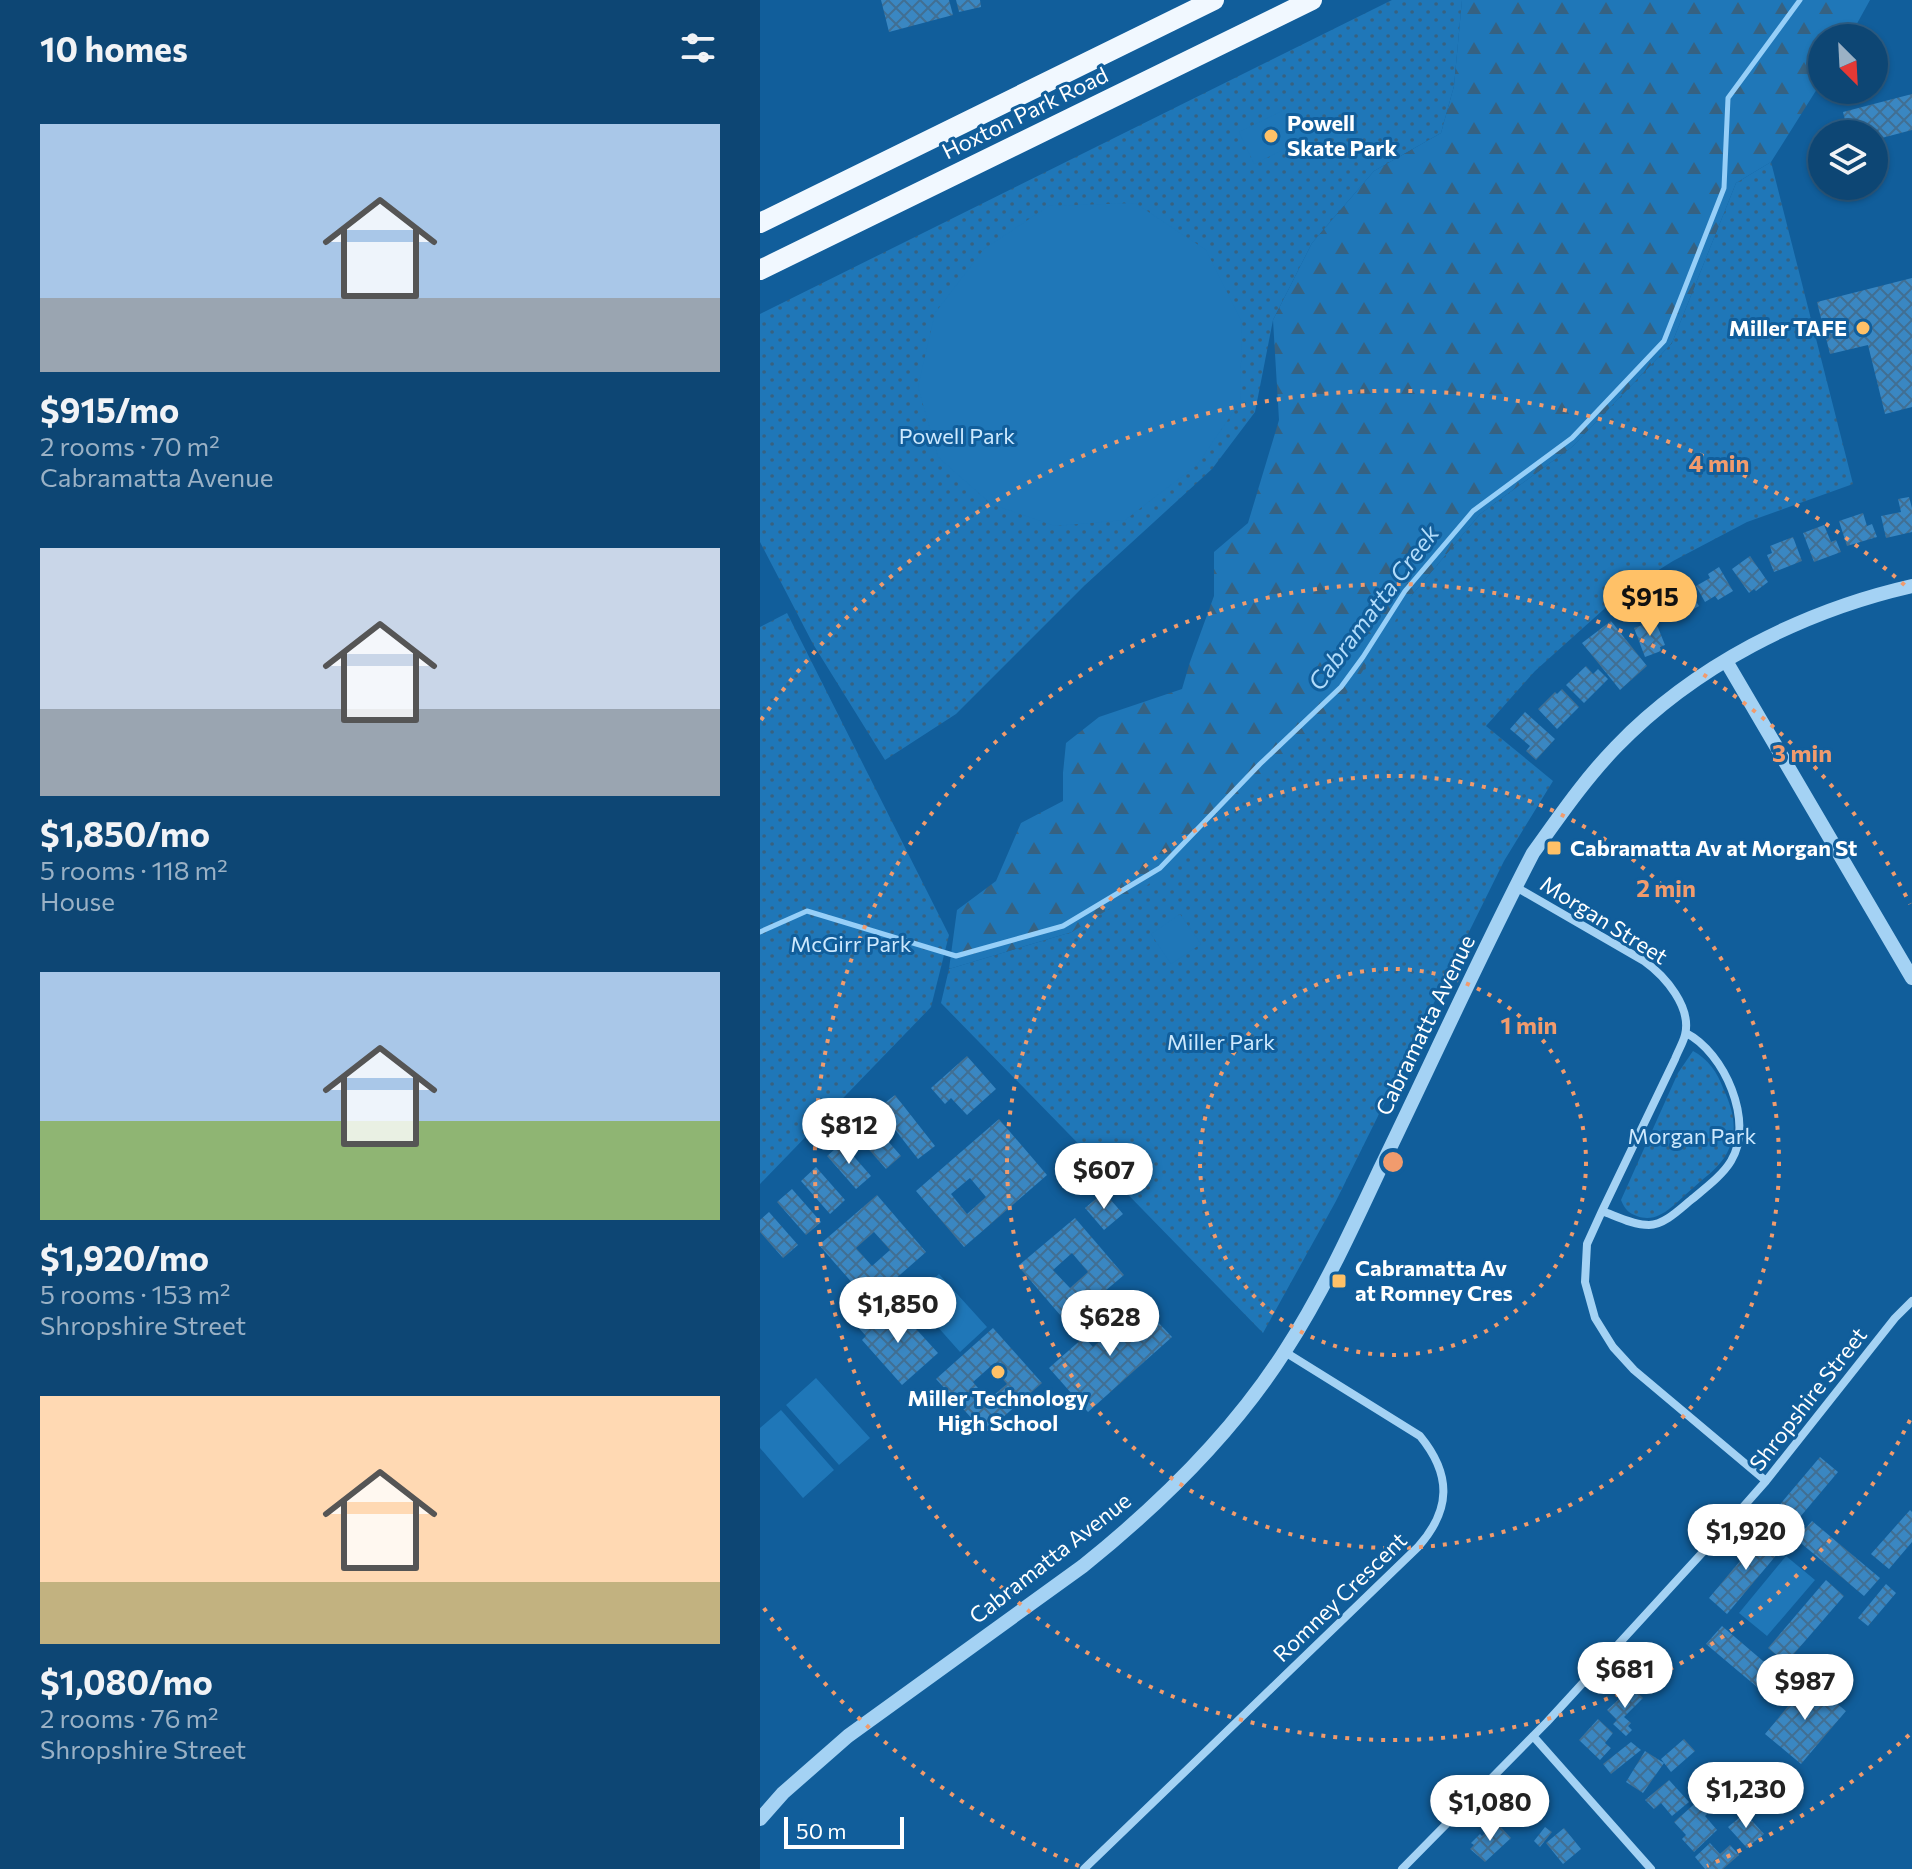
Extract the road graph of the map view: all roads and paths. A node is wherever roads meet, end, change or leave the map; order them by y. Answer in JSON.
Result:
{"nodes":[{"id":1,"x":1214,"y":0,"type":"edge"},
{"id":2,"x":1312,"y":0,"type":"edge"},
{"id":3,"x":760,"y":223,"type":"edge"},
{"id":4,"x":760,"y":270,"type":"edge"},
{"id":5,"x":1912,"y":586,"type":"edge"},
{"id":6,"x":1726,"y":661,"type":"junction"},
{"id":7,"x":1516,"y":887,"type":"junction"},
{"id":8,"x":1912,"y":978,"type":"edge"},
{"id":9,"x":1686,"y":1033,"type":"junction"},
{"id":10,"x":1602,"y":1211,"type":"junction"},
{"id":11,"x":1912,"y":1301,"type":"edge"},
{"id":12,"x":1285,"y":1352,"type":"junction"},
{"id":13,"x":1766,"y":1481,"type":"junction"},
{"id":14,"x":1533,"y":1736,"type":"junction"},
{"id":15,"x":760,"y":1819,"type":"edge"},
{"id":16,"x":1084,"y":1869,"type":"edge"},
{"id":17,"x":1402,"y":1869,"type":"edge"},
{"id":18,"x":1651,"y":1869,"type":"edge"}],
"edges":[{"from":1,"to":3,"type":"main road","name":"Hoxton Park Road"},
{"from":2,"to":4,"type":"main road","name":"Hoxton Park Road"},
{"from":5,"to":6,"type":"street","name":"Cabramatta Avenue"},
{"from":6,"to":7,"type":"street","name":"Cabramatta Avenue"},
{"from":6,"to":8,"type":"street"},
{"from":7,"to":9,"type":"street","name":"Morgan Street"},
{"from":7,"to":12,"type":"street","name":"Cabramatta Avenue"},
{"from":9,"to":10,"type":"street"},
{"from":9,"to":10,"type":"street"},
{"from":10,"to":13,"type":"street"},
{"from":11,"to":13,"type":"street","name":"Shropshire Street"},
{"from":12,"to":15,"type":"street","name":"Cabramatta Avenue"},
{"from":12,"to":16,"type":"street","name":"Romney Crescent"},
{"from":13,"to":14,"type":"street","name":"Shropshire Street"},
{"from":14,"to":17,"type":"street","name":"Shropshire Street"},
{"from":14,"to":18,"type":"street"}]}
